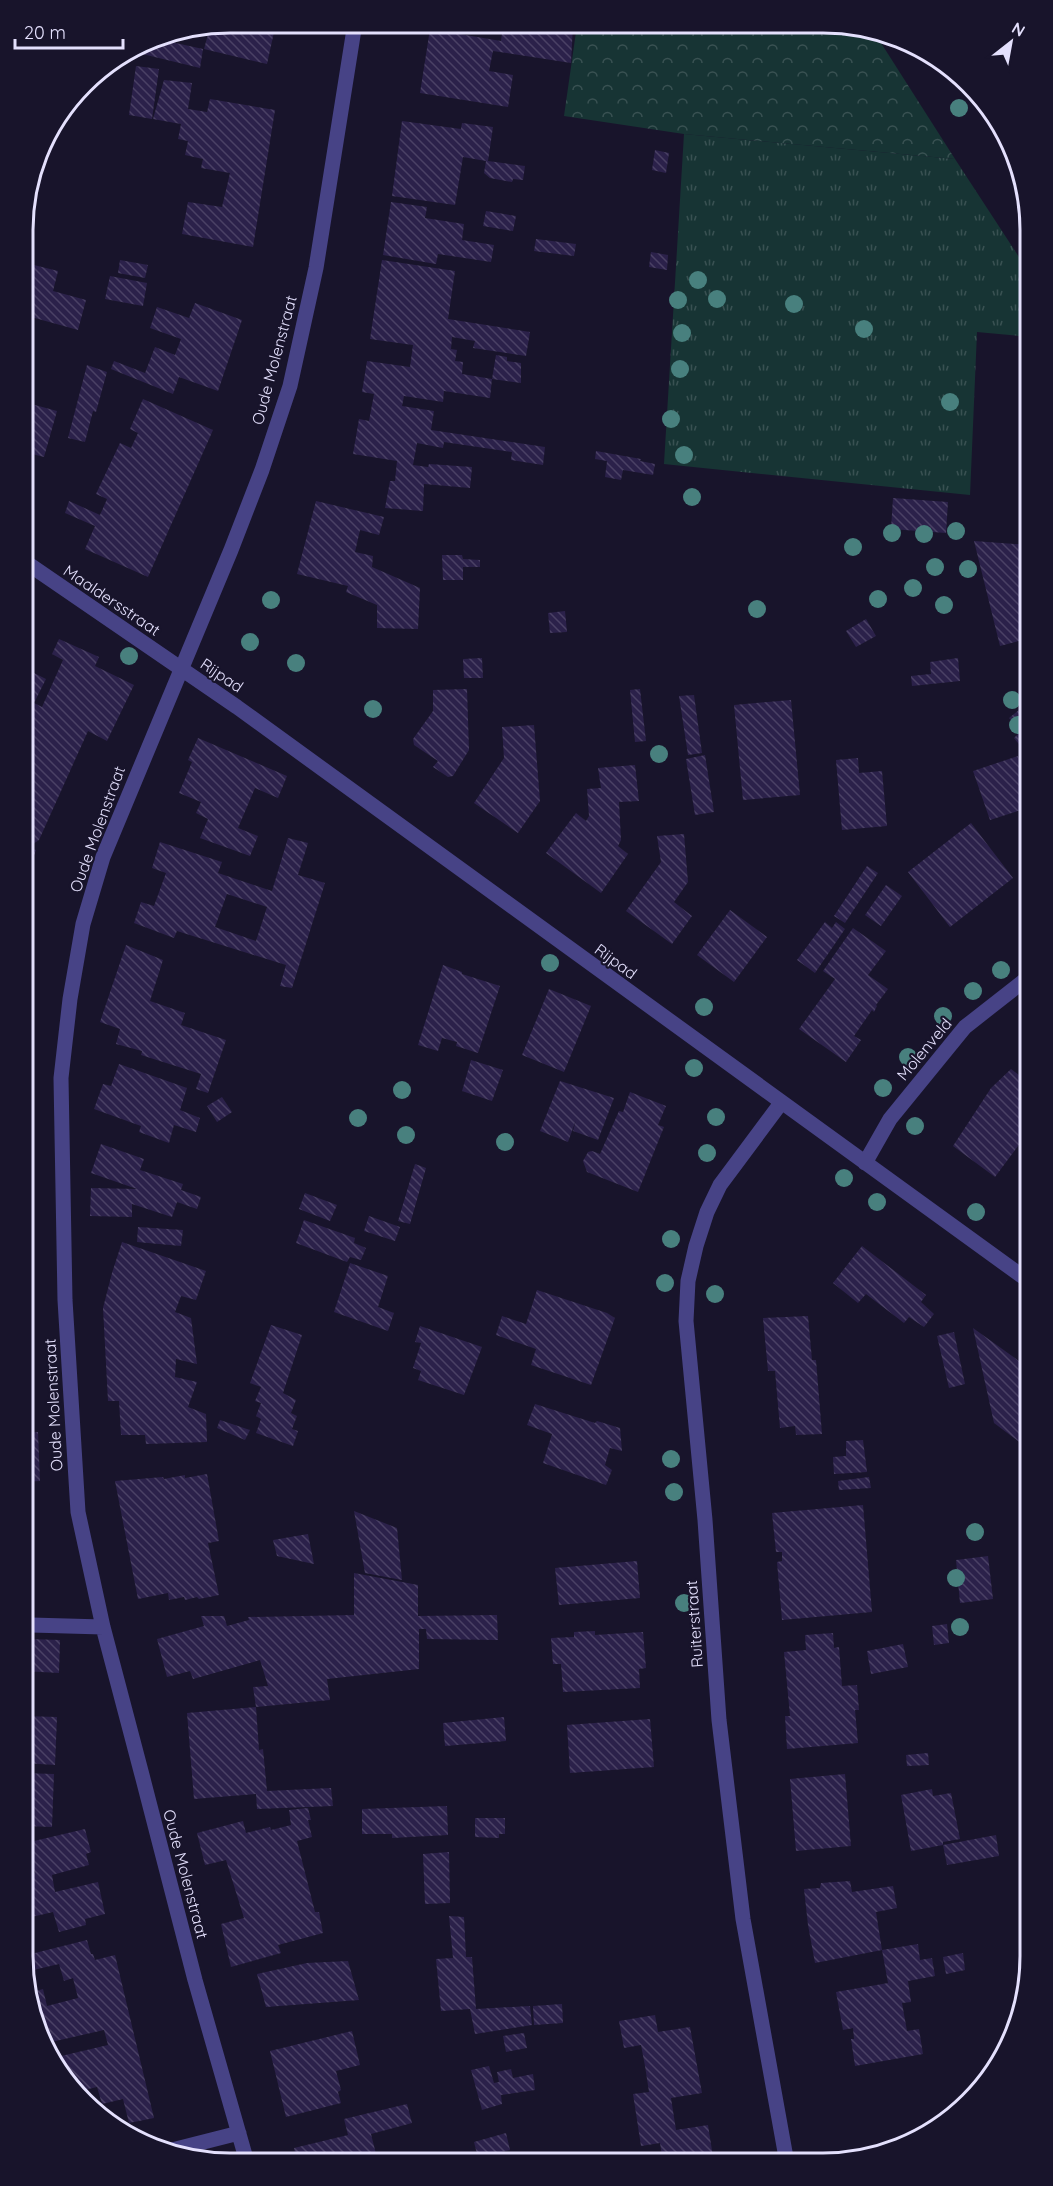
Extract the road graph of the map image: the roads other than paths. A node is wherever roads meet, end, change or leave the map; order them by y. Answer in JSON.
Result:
{"nodes":[{"id":1,"x":353,"y":33,"type":"edge"},
{"id":2,"x":33,"y":567,"type":"edge"},
{"id":3,"x":180,"y":668,"type":"junction"},
{"id":4,"x":1020,"y":984,"type":"edge"},
{"id":5,"x":781,"y":1103,"type":"junction"},
{"id":6,"x":865,"y":1163,"type":"junction"},
{"id":7,"x":1020,"y":1275,"type":"edge"},
{"id":8,"x":33,"y":1625,"type":"edge"},
{"id":9,"x":103,"y":1627,"type":"junction"},
{"id":10,"x":239,"y":2133,"type":"junction"},
{"id":11,"x":184,"y":2147,"type":"edge"},
{"id":12,"x":245,"y":2153,"type":"edge"},
{"id":13,"x":785,"y":2153,"type":"edge"}],
"edges":[{"from":1,"to":3,"type":"street","name":"Oude Molenstraat"},
{"from":2,"to":3,"type":"street","name":"Maaldersstraat"},
{"from":3,"to":5,"type":"street","name":"Rijpad"},
{"from":3,"to":9,"type":"street","name":"Oude Molenstraat"},
{"from":4,"to":6,"type":"street","name":"Molenveld"},
{"from":5,"to":6,"type":"street","name":"Rijpad"},
{"from":5,"to":13,"type":"street","name":"Ruiterstraat"},
{"from":6,"to":7,"type":"street","name":"Rijpad"},
{"from":8,"to":9,"type":"street"},
{"from":9,"to":10,"type":"street","name":"Oude Molenstraat"},
{"from":10,"to":11,"type":"street"},
{"from":10,"to":12,"type":"street","name":"Oude Molenstraat"}]}
